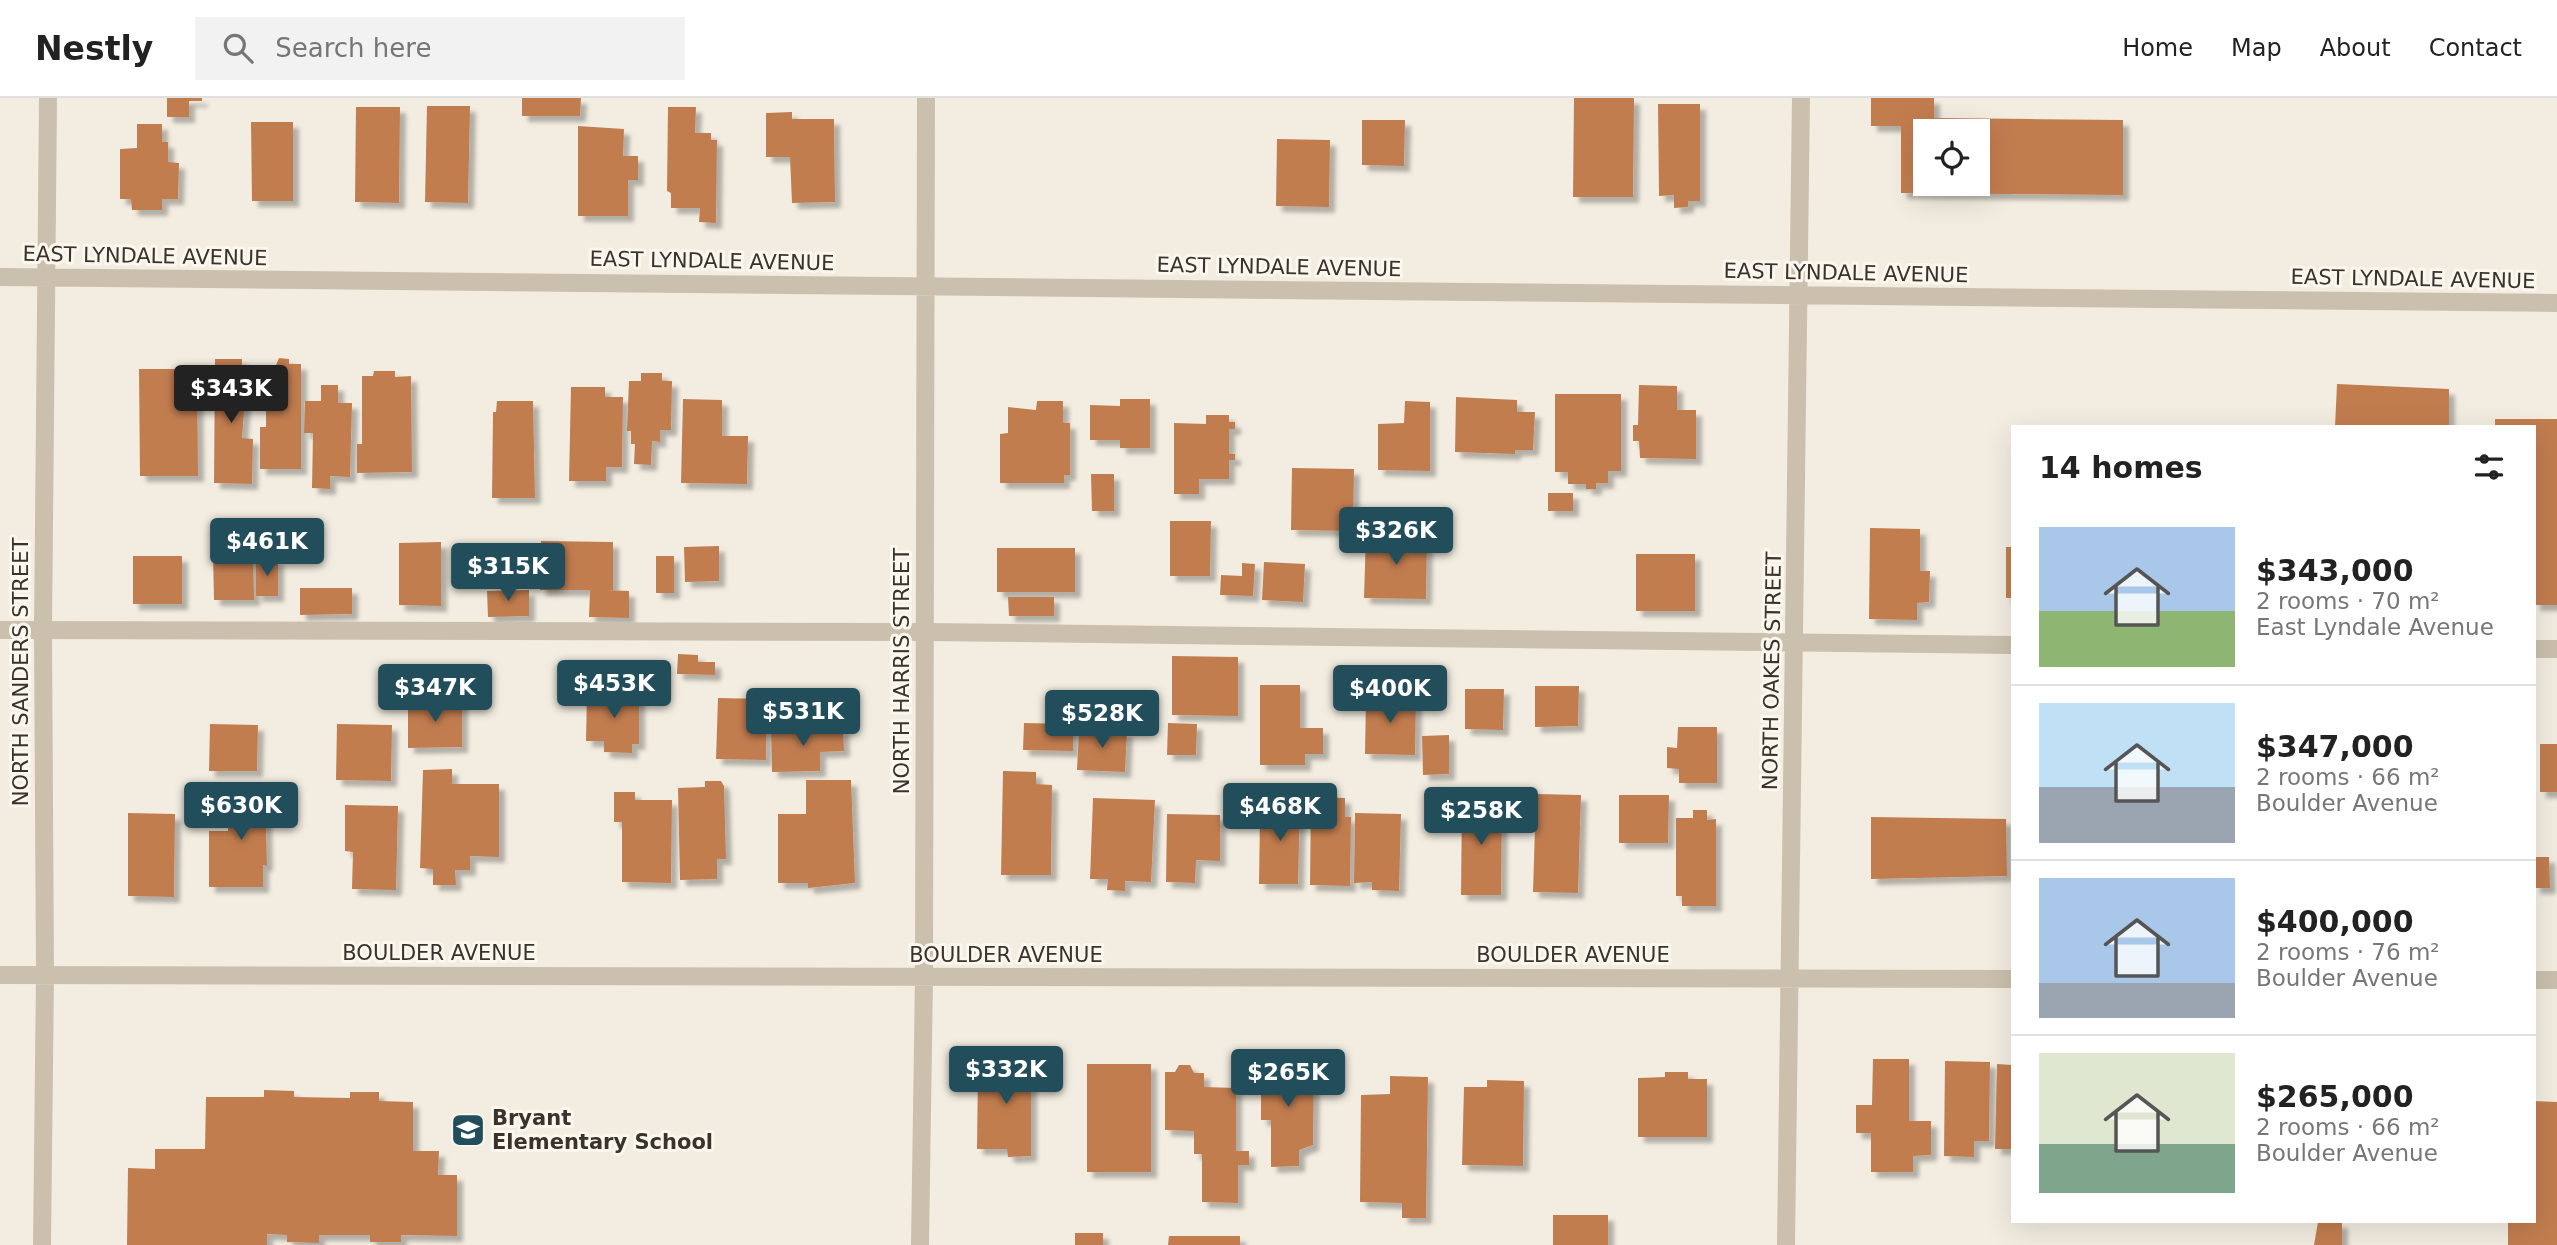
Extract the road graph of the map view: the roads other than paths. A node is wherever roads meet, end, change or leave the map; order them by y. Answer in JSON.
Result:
{"nodes":[{"id":1,"x":48,"y":98,"type":"edge"},
{"id":2,"x":926,"y":98,"type":"edge"},
{"id":3,"x":1801,"y":98,"type":"edge"},
{"id":4,"x":0,"y":277,"type":"edge"},
{"id":5,"x":47,"y":277,"type":"junction"},
{"id":6,"x":925,"y":286,"type":"junction"},
{"id":7,"x":1800,"y":295,"type":"junction"},
{"id":8,"x":2557,"y":303,"type":"edge"},
{"id":9,"x":0,"y":630,"type":"edge"},
{"id":10,"x":43,"y":630,"type":"junction"},
{"id":11,"x":925,"y":632,"type":"junction"},
{"id":12,"x":1795,"y":643,"type":"junction"},
{"id":13,"x":2011,"y":645,"type":"edge"},
{"id":14,"x":2536,"y":649,"type":"edge"},
{"id":15,"x":2557,"y":649,"type":"edge"},
{"id":16,"x":0,"y":975,"type":"edge"},
{"id":17,"x":46,"y":975,"type":"junction"},
{"id":18,"x":925,"y":977,"type":"junction"},
{"id":19,"x":1790,"y":978,"type":"junction"},
{"id":20,"x":2011,"y":979,"type":"edge"},
{"id":21,"x":2536,"y":980,"type":"edge"},
{"id":22,"x":2557,"y":980,"type":"edge"},
{"id":23,"x":42,"y":1245,"type":"edge"},
{"id":24,"x":920,"y":1245,"type":"edge"},
{"id":25,"x":1786,"y":1245,"type":"edge"}],
"edges":[{"from":1,"to":5,"type":"street","name":"NORTH SANDERS STREET"},
{"from":2,"to":6,"type":"street","name":"NORTH HARRIS STREET"},
{"from":3,"to":7,"type":"street","name":"NORTH OAKES STREET"},
{"from":4,"to":5,"type":"street","name":"EAST LYNDALE AVENUE"},
{"from":5,"to":6,"type":"street","name":"EAST LYNDALE AVENUE"},
{"from":5,"to":10,"type":"street","name":"NORTH SANDERS STREET"},
{"from":6,"to":7,"type":"street","name":"EAST LYNDALE AVENUE"},
{"from":6,"to":11,"type":"street","name":"NORTH HARRIS STREET"},
{"from":7,"to":8,"type":"street","name":"EAST LYNDALE AVENUE"},
{"from":7,"to":12,"type":"street","name":"NORTH OAKES STREET"},
{"from":9,"to":10,"type":"street"},
{"from":10,"to":11,"type":"street"},
{"from":10,"to":17,"type":"street","name":"NORTH SANDERS STREET"},
{"from":11,"to":12,"type":"street"},
{"from":11,"to":18,"type":"street","name":"NORTH HARRIS STREET"},
{"from":12,"to":13,"type":"street"},
{"from":12,"to":19,"type":"street","name":"NORTH OAKES STREET"},
{"from":14,"to":15,"type":"street"},
{"from":16,"to":17,"type":"street","name":"BOULDER AVENUE"},
{"from":17,"to":18,"type":"street","name":"BOULDER AVENUE"},
{"from":17,"to":23,"type":"street","name":"NORTH SANDERS STREET"},
{"from":18,"to":19,"type":"street","name":"BOULDER AVENUE"},
{"from":18,"to":24,"type":"street","name":"NORTH HARRIS STREET"},
{"from":19,"to":20,"type":"street","name":"BOULDER AVENUE"},
{"from":19,"to":25,"type":"street","name":"NORTH OAKES STREET"},
{"from":21,"to":22,"type":"street"}]}
